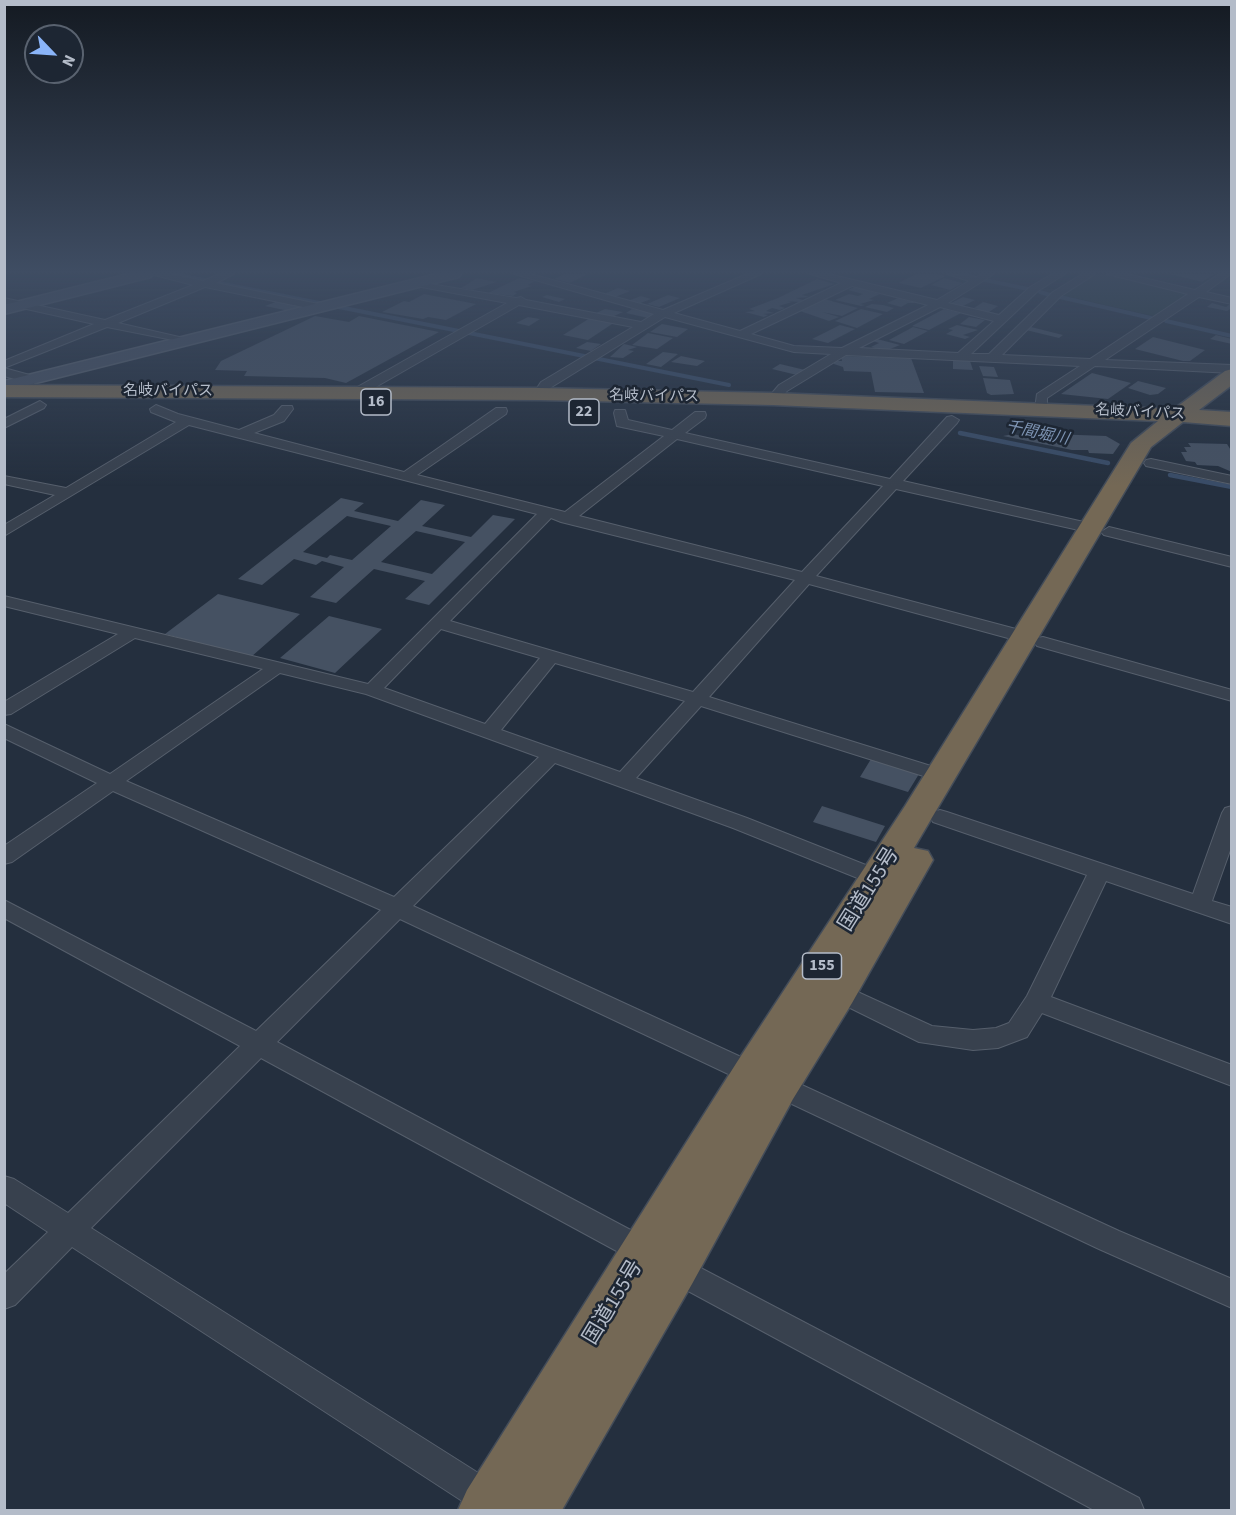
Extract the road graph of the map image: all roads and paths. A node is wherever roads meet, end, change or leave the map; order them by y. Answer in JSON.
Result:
{"nodes":[{"id":1,"x":56,"y":345,"type":"edge"},
{"id":2,"x":169,"y":345,"type":"edge"},
{"id":3,"x":443,"y":345,"type":"edge"},
{"id":4,"x":609,"y":345,"type":"edge"},
{"id":5,"x":779,"y":345,"type":"edge"},
{"id":6,"x":857,"y":345,"type":"edge"},
{"id":7,"x":974,"y":345,"type":"edge"},
{"id":8,"x":1005,"y":345,"type":"edge"},
{"id":9,"x":1119,"y":345,"type":"edge"},
{"id":10,"x":843,"y":352,"type":"junction"},
{"id":11,"x":962,"y":356,"type":"junction"},
{"id":12,"x":993,"y":357,"type":"junction"},
{"id":13,"x":1093,"y":362,"type":"junction"},
{"id":14,"x":4,"y":365,"type":"edge"},
{"id":15,"x":72,"y":368,"type":"junction"},
{"id":16,"x":1232,"y":369,"type":"edge"},
{"id":17,"x":4,"y":372,"type":"edge"},
{"id":18,"x":1232,"y":375,"type":"edge"},
{"id":19,"x":33,"y":380,"type":"junction"},
{"id":20,"x":4,"y":388,"type":"edge"},
{"id":21,"x":356,"y":393,"type":"junction"},
{"id":22,"x":539,"y":394,"type":"junction"},
{"id":23,"x":47,"y":398,"type":"junction"},
{"id":24,"x":773,"y":399,"type":"junction"},
{"id":25,"x":4,"y":404,"type":"edge"},
{"id":26,"x":156,"y":409,"type":"junction"},
{"id":27,"x":1041,"y":409,"type":"junction"},
{"id":28,"x":287,"y":410,"type":"junction"},
{"id":29,"x":501,"y":411,"type":"junction"},
{"id":30,"x":620,"y":413,"type":"junction"},
{"id":31,"x":700,"y":415,"type":"junction"},
{"id":32,"x":878,"y":418,"type":"junction"},
{"id":33,"x":1232,"y":419,"type":"edge"},
{"id":34,"x":952,"y":420,"type":"junction"},
{"id":35,"x":187,"y":421,"type":"junction"},
{"id":36,"x":4,"y":424,"type":"edge"},
{"id":37,"x":1232,"y":431,"type":"edge"},
{"id":38,"x":241,"y":434,"type":"junction"},
{"id":39,"x":676,"y":435,"type":"junction"},
{"id":40,"x":1163,"y":435,"type":"junction"},
{"id":41,"x":405,"y":477,"type":"junction"},
{"id":42,"x":4,"y":480,"type":"edge"},
{"id":43,"x":1232,"y":480,"type":"edge"},
{"id":44,"x":894,"y":483,"type":"junction"},
{"id":45,"x":69,"y":493,"type":"junction"},
{"id":46,"x":546,"y":514,"type":"junction"},
{"id":47,"x":566,"y":519,"type":"junction"},
{"id":48,"x":1101,"y":530,"type":"junction"},
{"id":49,"x":4,"y":532,"type":"edge"},
{"id":50,"x":1232,"y":562,"type":"edge"},
{"id":51,"x":805,"y":578,"type":"junction"},
{"id":52,"x":8,"y":605,"type":"edge"},
{"id":53,"x":438,"y":623,"type":"junction"},
{"id":54,"x":134,"y":631,"type":"junction"},
{"id":55,"x":1034,"y":640,"type":"junction"},
{"id":56,"x":551,"y":656,"type":"junction"},
{"id":57,"x":277,"y":667,"type":"junction"},
{"id":58,"x":372,"y":690,"type":"junction"},
{"id":59,"x":1232,"y":696,"type":"edge"},
{"id":60,"x":697,"y":699,"type":"junction"},
{"id":61,"x":4,"y":710,"type":"edge"},
{"id":62,"x":4,"y":730,"type":"edge"},
{"id":63,"x":489,"y":732,"type":"junction"},
{"id":64,"x":552,"y":755,"type":"junction"},
{"id":65,"x":940,"y":775,"type":"junction"},
{"id":66,"x":623,"y":781,"type":"junction"},
{"id":67,"x":111,"y":782,"type":"junction"},
{"id":68,"x":1232,"y":813,"type":"edge"},
{"id":69,"x":940,"y":817,"type":"junction"},
{"id":70,"x":4,"y":857,"type":"edge"},
{"id":71,"x":1100,"y":870,"type":"junction"},
{"id":72,"x":878,"y":878,"type":"junction"},
{"id":73,"x":1200,"y":905,"type":"junction"},
{"id":74,"x":4,"y":908,"type":"edge"},
{"id":75,"x":397,"y":908,"type":"junction"},
{"id":76,"x":1232,"y":916,"type":"edge"},
{"id":77,"x":838,"y":992,"type":"junction"},
{"id":78,"x":1037,"y":1001,"type":"junction"},
{"id":79,"x":259,"y":1044,"type":"junction"},
{"id":80,"x":1232,"y":1076,"type":"edge"},
{"id":81,"x":765,"y":1080,"type":"junction"},
{"id":82,"x":4,"y":1188,"type":"edge"},
{"id":83,"x":69,"y":1231,"type":"junction"},
{"id":84,"x":660,"y":1260,"type":"junction"},
{"id":85,"x":1232,"y":1294,"type":"edge"},
{"id":86,"x":4,"y":1295,"type":"edge"},
{"id":87,"x":490,"y":1506,"type":"edge"},
{"id":88,"x":530,"y":1510,"type":"edge"},
{"id":89,"x":1127,"y":1510,"type":"edge"}],
"edges":[{"from":1,"to":14,"type":"street"},
{"from":2,"to":15,"type":"street"},
{"from":3,"to":21,"type":"street"},
{"from":4,"to":22,"type":"street"},
{"from":5,"to":10,"type":"street"},
{"from":6,"to":10,"type":"street"},
{"from":7,"to":11,"type":"street"},
{"from":8,"to":12,"type":"street"},
{"from":9,"to":13,"type":"street"},
{"from":10,"to":11,"type":"street"},
{"from":10,"to":24,"type":"street"},
{"from":11,"to":12,"type":"street"},
{"from":12,"to":13,"type":"street"},
{"from":13,"to":16,"type":"street"},
{"from":13,"to":27,"type":"street"},
{"from":15,"to":19,"type":"street"},
{"from":15,"to":23,"type":"highway"},
{"from":17,"to":19,"type":"street"},
{"from":18,"to":40,"type":"highway","name":"国道155号","number":"155"},
{"from":19,"to":20,"type":"street"},
{"from":20,"to":23,"type":"highway","name":"名岐バイパス","number":"22"},
{"from":21,"to":22,"type":"highway","name":"名岐バイパス","number":"22"},
{"from":21,"to":23,"type":"highway","name":"名岐バイパス","number":"22"},
{"from":22,"to":24,"type":"highway","name":"名岐バイパス","number":"22"},
{"from":23,"to":25,"type":"highway","name":"名岐バイパス","number":"22"},
{"from":23,"to":26,"type":"highway","name":"名岐バイパス","number":"22"},
{"from":23,"to":36,"type":"street"},
{"from":24,"to":27,"type":"highway","name":"名岐バイパス","number":"22"},
{"from":25,"to":32,"type":"highway","number":"16"},
{"from":26,"to":28,"type":"highway","name":"名岐バイパス","number":"22"},
{"from":26,"to":35,"type":"street"},
{"from":27,"to":40,"type":"highway","name":"名岐バイパス","number":"22"},
{"from":28,"to":29,"type":"highway","name":"名岐バイパス","number":"22"},
{"from":28,"to":38,"type":"street"},
{"from":29,"to":30,"type":"highway","name":"名岐バイパス","number":"22"},
{"from":29,"to":41,"type":"street"},
{"from":30,"to":31,"type":"highway","name":"名岐バイパス","number":"22"},
{"from":30,"to":39,"type":"street"},
{"from":31,"to":32,"type":"highway","name":"名岐バイパス","number":"22"},
{"from":31,"to":39,"type":"street"},
{"from":32,"to":34,"type":"highway","name":"名岐バイパス","number":"22"},
{"from":33,"to":40,"type":"highway","name":"名岐バイパス","number":"22"},
{"from":34,"to":40,"type":"highway","name":"名岐バイパス","number":"22"},
{"from":34,"to":44,"type":"street"},
{"from":35,"to":38,"type":"street"},
{"from":35,"to":45,"type":"street"},
{"from":37,"to":40,"type":"highway","name":"名岐バイパス","number":"22"},
{"from":38,"to":41,"type":"street"},
{"from":39,"to":44,"type":"street"},
{"from":39,"to":47,"type":"street"},
{"from":40,"to":43,"type":"street"},
{"from":40,"to":48,"type":"highway","name":"国道155号","number":"155"},
{"from":41,"to":46,"type":"street"},
{"from":42,"to":45,"type":"street"},
{"from":44,"to":48,"type":"street"},
{"from":44,"to":51,"type":"street"},
{"from":45,"to":49,"type":"street"},
{"from":46,"to":47,"type":"street"},
{"from":46,"to":53,"type":"street"},
{"from":47,"to":51,"type":"street"},
{"from":48,"to":50,"type":"street"},
{"from":48,"to":55,"type":"highway","name":"国道155号","number":"155"},
{"from":51,"to":55,"type":"street"},
{"from":51,"to":60,"type":"street"},
{"from":52,"to":54,"type":"street"},
{"from":53,"to":56,"type":"street"},
{"from":53,"to":58,"type":"street"},
{"from":54,"to":57,"type":"street"},
{"from":54,"to":61,"type":"street"},
{"from":55,"to":59,"type":"street"},
{"from":55,"to":65,"type":"highway","name":"国道155号","number":"155"},
{"from":55,"to":69,"type":"highway","name":"国道155号","number":"155"},
{"from":56,"to":60,"type":"street"},
{"from":56,"to":63,"type":"street"},
{"from":57,"to":58,"type":"street"},
{"from":57,"to":67,"type":"street"},
{"from":58,"to":63,"type":"street"},
{"from":60,"to":65,"type":"street"},
{"from":60,"to":66,"type":"street"},
{"from":62,"to":67,"type":"street"},
{"from":63,"to":64,"type":"street"},
{"from":64,"to":66,"type":"street"},
{"from":64,"to":75,"type":"street"},
{"from":65,"to":72,"type":"highway","name":"国道155号","number":"155"},
{"from":66,"to":72,"type":"street"},
{"from":67,"to":70,"type":"street"},
{"from":67,"to":75,"type":"street"},
{"from":68,"to":73,"type":"street"},
{"from":69,"to":71,"type":"street"},
{"from":69,"to":77,"type":"highway","name":"国道155号","number":"155"},
{"from":71,"to":73,"type":"street"},
{"from":71,"to":78,"type":"street"},
{"from":72,"to":81,"type":"highway","name":"国道155号","number":"155"},
{"from":73,"to":76,"type":"street"},
{"from":74,"to":79,"type":"street"},
{"from":75,"to":79,"type":"street"},
{"from":75,"to":81,"type":"street"},
{"from":77,"to":78,"type":"street"},
{"from":77,"to":81,"type":"highway","name":"国道155号","number":"155"},
{"from":78,"to":80,"type":"street"},
{"from":79,"to":83,"type":"street"},
{"from":79,"to":84,"type":"street"},
{"from":81,"to":84,"type":"highway","name":"国道155号","number":"155"},
{"from":81,"to":85,"type":"street"},
{"from":82,"to":83,"type":"street"},
{"from":83,"to":86,"type":"street"},
{"from":83,"to":87,"type":"street"},
{"from":84,"to":87,"type":"highway","name":"国道155号","number":"155"},
{"from":84,"to":88,"type":"highway","name":"国道155号","number":"155"},
{"from":84,"to":89,"type":"street"}]}
